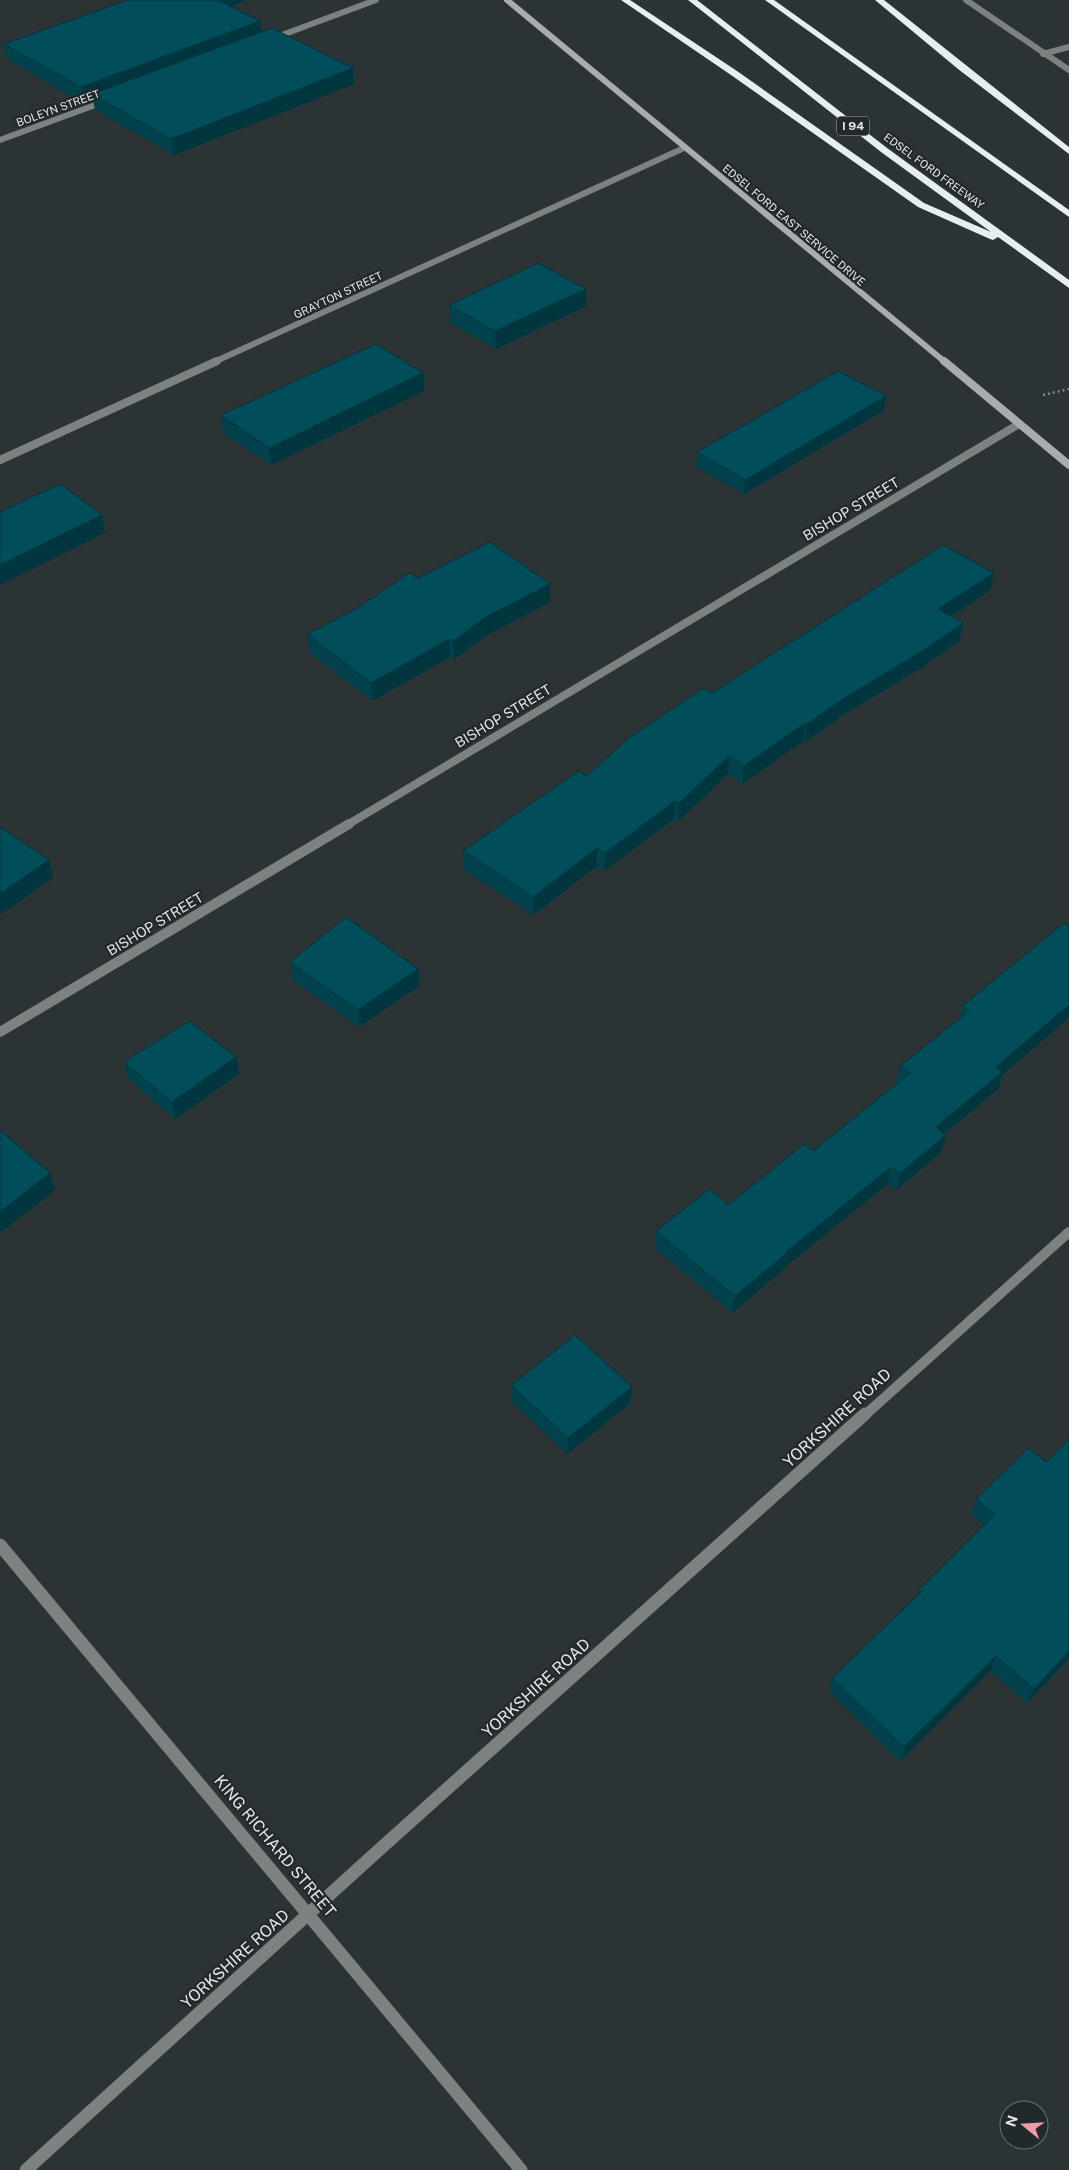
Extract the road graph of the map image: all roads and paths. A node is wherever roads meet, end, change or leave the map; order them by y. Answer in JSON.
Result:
{"nodes":[{"id":1,"x":376,"y":0,"type":"edge"},
{"id":2,"x":507,"y":0,"type":"edge"},
{"id":3,"x":625,"y":0,"type":"edge"},
{"id":4,"x":692,"y":0,"type":"edge"},
{"id":5,"x":770,"y":0,"type":"edge"},
{"id":6,"x":879,"y":0,"type":"edge"},
{"id":7,"x":966,"y":0,"type":"edge"},
{"id":8,"x":266,"y":41,"type":"edge"},
{"id":9,"x":1069,"y":48,"type":"edge"},
{"id":10,"x":1043,"y":54,"type":"junction"},
{"id":11,"x":1069,"y":70,"type":"edge"},
{"id":12,"x":110,"y":99,"type":"edge"},
{"id":13,"x":0,"y":140,"type":"edge"},
{"id":14,"x":684,"y":148,"type":"junction"},
{"id":15,"x":1069,"y":151,"type":"edge"},
{"id":16,"x":1069,"y":214,"type":"edge"},
{"id":17,"x":1018,"y":248,"type":"junction"},
{"id":18,"x":1069,"y":285,"type":"edge"},
{"id":19,"x":1019,"y":424,"type":"junction"},
{"id":20,"x":0,"y":460,"type":"edge"},
{"id":21,"x":1069,"y":465,"type":"edge"},
{"id":22,"x":0,"y":1032,"type":"edge"},
{"id":23,"x":1069,"y":1232,"type":"edge"},
{"id":24,"x":0,"y":1545,"type":"edge"},
{"id":25,"x":309,"y":1914,"type":"junction"},
{"id":26,"x":26,"y":2170,"type":"edge"},
{"id":27,"x":521,"y":2170,"type":"edge"}],
"edges":[{"from":1,"to":8,"type":"street"},
{"from":2,"to":14,"type":"street","name":"EDSEL FORD EAST SERVICE DRIVE"},
{"from":3,"to":17,"type":"highway"},
{"from":4,"to":17,"type":"highway","name":"EDSEL FORD FREEWAY","number":"I 94"},
{"from":5,"to":16,"type":"highway"},
{"from":6,"to":15,"type":"highway"},
{"from":7,"to":10,"type":"street"},
{"from":9,"to":10,"type":"street"},
{"from":10,"to":11,"type":"street"},
{"from":12,"to":13,"type":"street","name":"BOLEYN STREET"},
{"from":14,"to":19,"type":"street","name":"EDSEL FORD EAST SERVICE DRIVE"},
{"from":14,"to":20,"type":"street","name":"GRAYTON STREET"},
{"from":17,"to":18,"type":"highway","name":"EDSEL FORD FREEWAY","number":"I 94"},
{"from":19,"to":21,"type":"street","name":"EDSEL FORD EAST SERVICE DRIVE"},
{"from":19,"to":22,"type":"street","name":"BISHOP STREET"},
{"from":23,"to":25,"type":"street","name":"YORKSHIRE ROAD"},
{"from":24,"to":25,"type":"street","name":"KING RICHARD STREET"},
{"from":25,"to":26,"type":"street","name":"YORKSHIRE ROAD"},
{"from":25,"to":27,"type":"street","name":"KING RICHARD STREET"}]}
